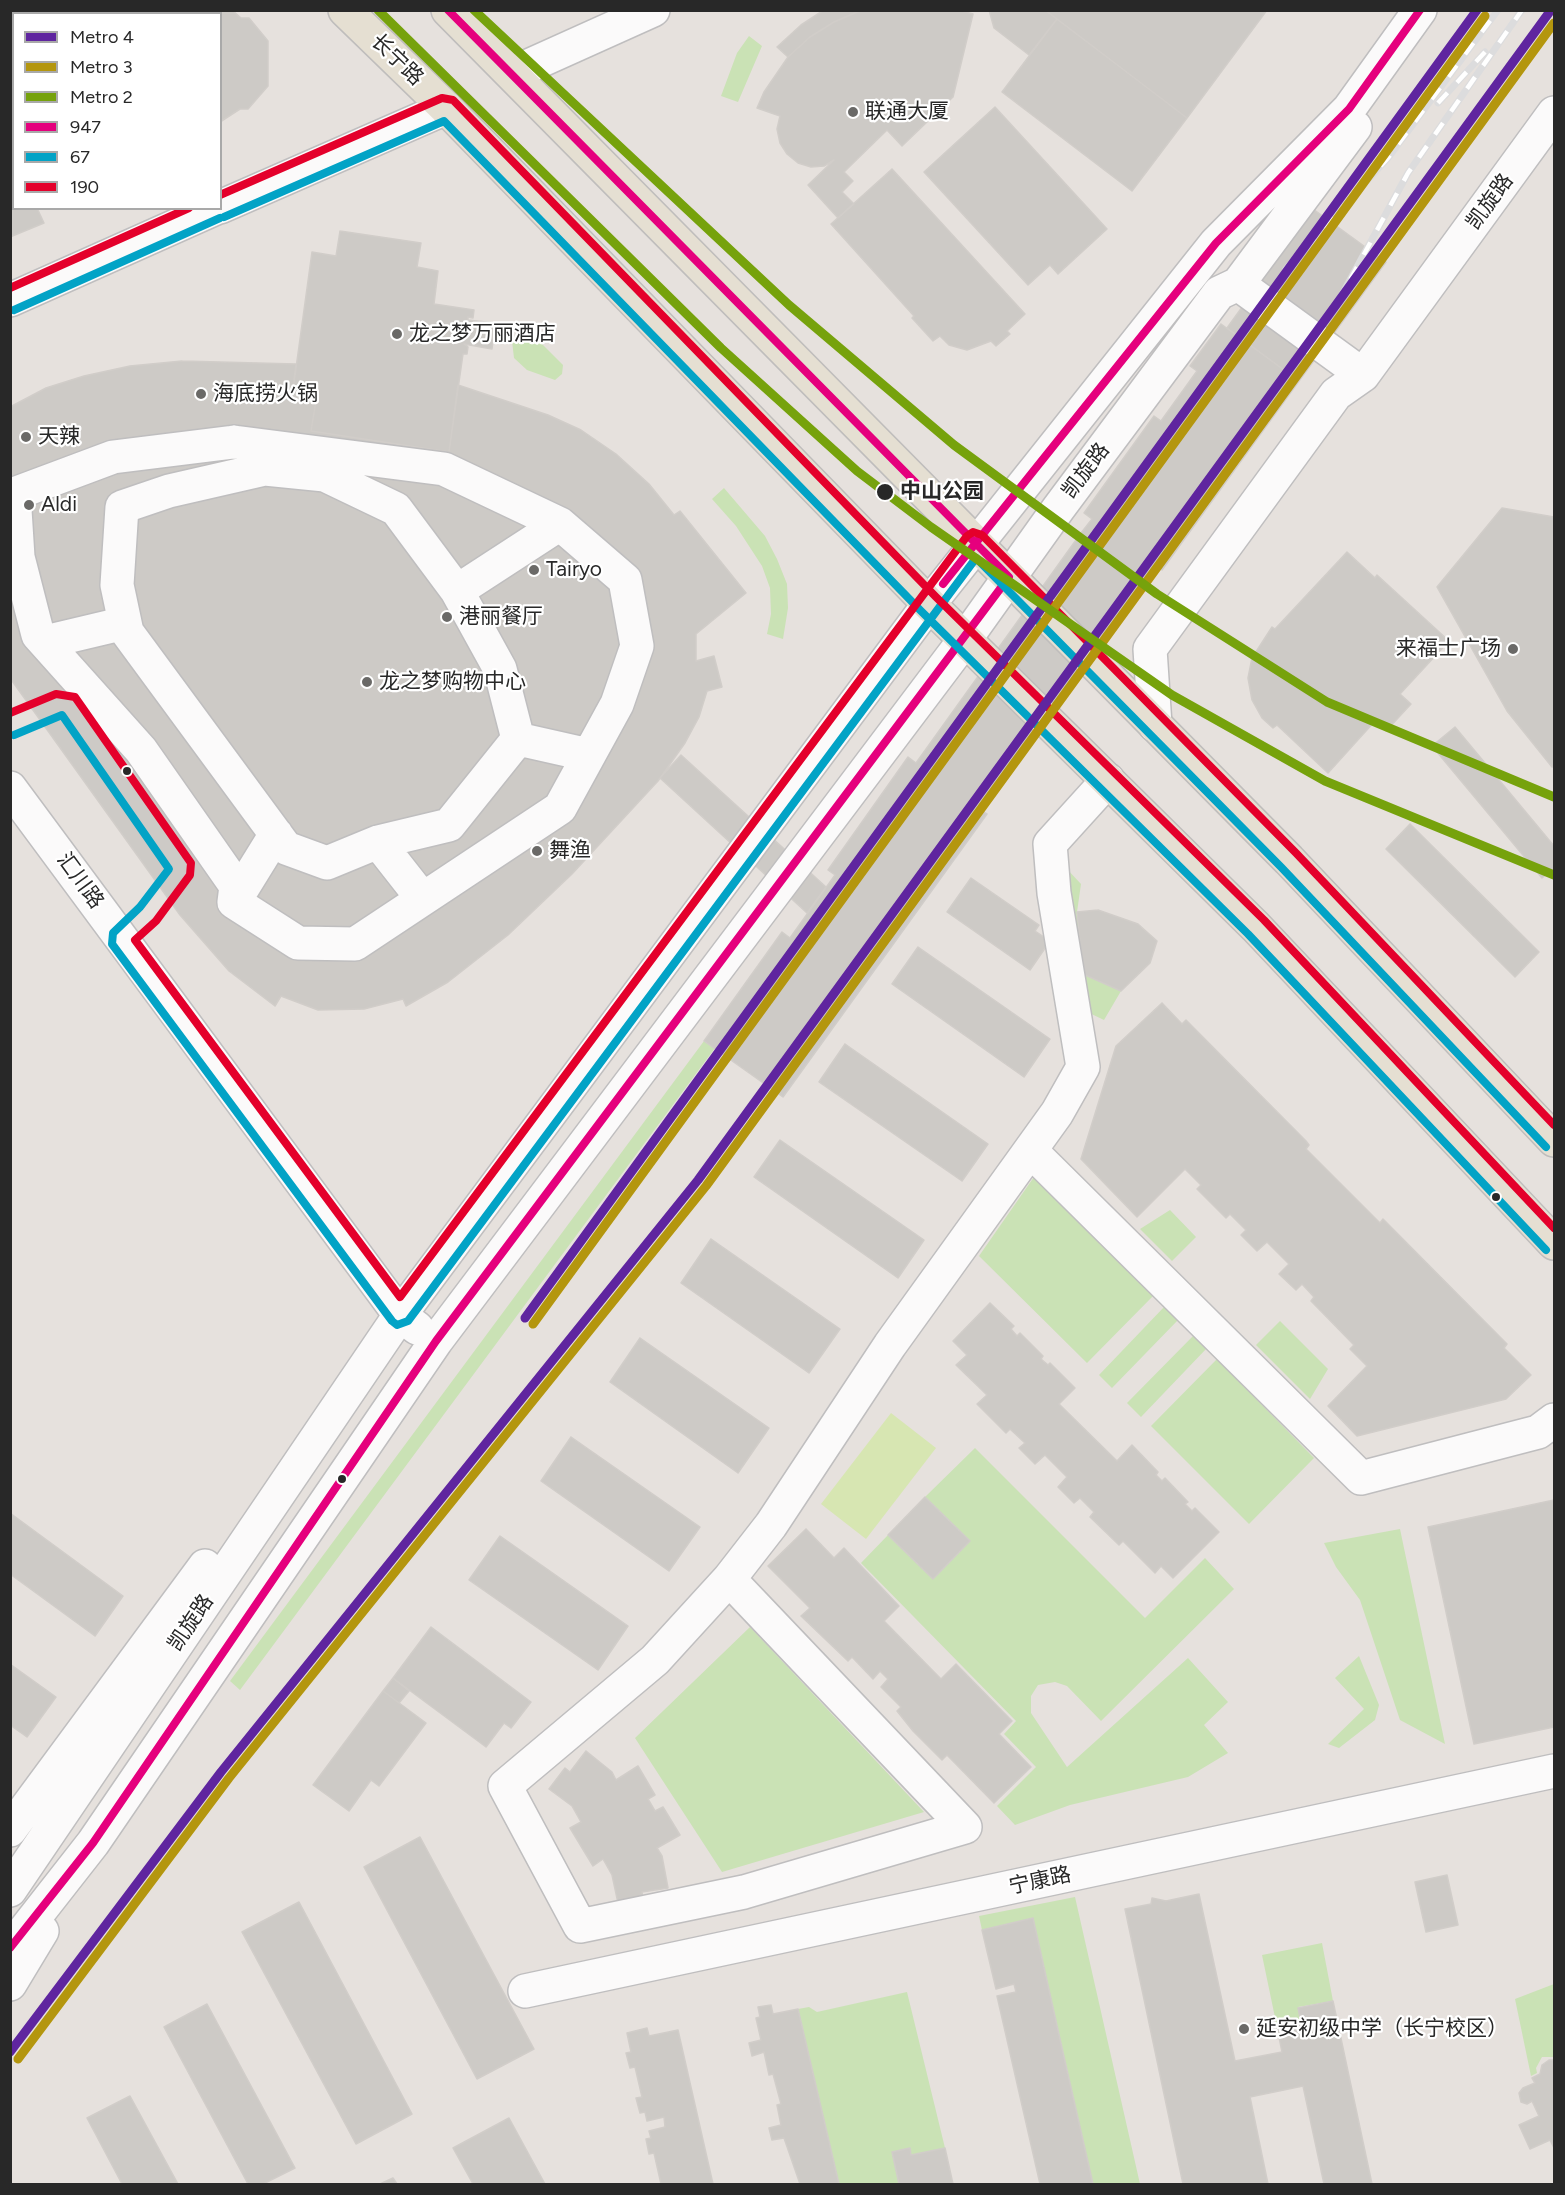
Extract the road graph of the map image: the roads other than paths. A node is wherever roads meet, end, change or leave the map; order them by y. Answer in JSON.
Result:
{"nodes":[{"id":1,"x":345,"y":10,"type":"edge"},
{"id":2,"x":448,"y":10,"type":"edge"},
{"id":3,"x":653,"y":10,"type":"edge"},
{"id":4,"x":1420,"y":10,"type":"edge"},
{"id":5,"x":1442,"y":10,"type":"edge"},
{"id":6,"x":513,"y":74,"type":"junction"},
{"id":7,"x":446,"y":108,"type":"junction"},
{"id":8,"x":1554,"y":113,"type":"edge"},
{"id":9,"x":222,"y":206,"type":"edge"},
{"id":10,"x":212,"y":210,"type":"edge"},
{"id":11,"x":1238,"y":284,"type":"junction"},
{"id":12,"x":10,"y":300,"type":"edge"},
{"id":13,"x":1363,"y":375,"type":"junction"},
{"id":14,"x":113,"y":457,"type":"junction"},
{"id":15,"x":122,"y":507,"type":"junction"},
{"id":16,"x":560,"y":524,"type":"junction"},
{"id":17,"x":975,"y":542,"type":"junction"},
{"id":18,"x":1010,"y":577,"type":"junction"},
{"id":19,"x":458,"y":591,"type":"junction"},
{"id":20,"x":929,"y":603,"type":"junction"},
{"id":21,"x":125,"y":623,"type":"junction"},
{"id":22,"x":966,"y":638,"type":"junction"},
{"id":23,"x":45,"y":642,"type":"junction"},
{"id":24,"x":1155,"y":725,"type":"junction"},
{"id":25,"x":518,"y":739,"type":"junction"},
{"id":26,"x":589,"y":755,"type":"junction"},
{"id":27,"x":1108,"y":780,"type":"junction"},
{"id":28,"x":10,"y":788,"type":"edge"},
{"id":29,"x":276,"y":834,"type":"junction"},
{"id":30,"x":378,"y":842,"type":"junction"},
{"id":31,"x":422,"y":898,"type":"junction"},
{"id":32,"x":234,"y":902,"type":"junction"},
{"id":33,"x":1554,"y":1140,"type":"edge"},
{"id":34,"x":1031,"y":1151,"type":"junction"},
{"id":35,"x":1554,"y":1243,"type":"edge"},
{"id":36,"x":400,"y":1315,"type":"junction"},
{"id":37,"x":436,"y":1341,"type":"junction"},
{"id":38,"x":372,"y":1356,"type":"junction"},
{"id":39,"x":1554,"y":1420,"type":"edge"},
{"id":40,"x":729,"y":1579,"type":"junction"},
{"id":41,"x":1554,"y":1771,"type":"edge"},
{"id":42,"x":10,"y":1830,"type":"edge"},
{"id":43,"x":93,"y":1843,"type":"junction"},
{"id":44,"x":10,"y":1890,"type":"edge"},
{"id":45,"x":10,"y":1949,"type":"edge"},
{"id":46,"x":10,"y":1983,"type":"edge"},
{"id":47,"x":525,"y":1991,"type":"dead end"}],
"edges":[{"from":1,"to":7,"type":"main road","name":"长宁路"},
{"from":2,"to":6,"type":"main road"},
{"from":3,"to":6,"type":"street"},
{"from":4,"to":17,"type":"street","name":"凯旋路"},
{"from":5,"to":11,"type":"street","name":"凯旋路"},
{"from":6,"to":17,"type":"main road"},
{"from":7,"to":9,"type":"street"},
{"from":7,"to":20,"type":"main road","name":"长宁路"},
{"from":8,"to":13,"type":"street","name":"凯旋路"},
{"from":10,"to":12,"type":"street"},
{"from":11,"to":13,"type":"street"},
{"from":11,"to":18,"type":"street","name":"凯旋路"},
{"from":13,"to":24,"type":"street","name":"凯旋路"},
{"from":14,"to":15,"type":"street"},
{"from":14,"to":16,"type":"street"},
{"from":14,"to":23,"type":"street"},
{"from":15,"to":19,"type":"street"},
{"from":15,"to":21,"type":"street"},
{"from":16,"to":19,"type":"street"},
{"from":16,"to":26,"type":"street"},
{"from":17,"to":18,"type":"main road"},
{"from":17,"to":20,"type":"street","name":"凯旋路"},
{"from":18,"to":22,"type":"street","name":"凯旋路"},
{"from":18,"to":24,"type":"main road"},
{"from":19,"to":25,"type":"street"},
{"from":20,"to":22,"type":"main road","name":"长宁路"},
{"from":20,"to":36,"type":"street","name":"凯旋路"},
{"from":21,"to":23,"type":"street"},
{"from":21,"to":29,"type":"street"},
{"from":22,"to":27,"type":"main road","name":"长宁路"},
{"from":22,"to":37,"type":"street","name":"凯旋路"},
{"from":23,"to":32,"type":"street"},
{"from":24,"to":33,"type":"main road"},
{"from":25,"to":26,"type":"street"},
{"from":25,"to":30,"type":"street"},
{"from":26,"to":31,"type":"street"},
{"from":27,"to":34,"type":"street"},
{"from":27,"to":35,"type":"main road","name":"长宁路"},
{"from":28,"to":36,"type":"street","name":"汇川路"},
{"from":29,"to":30,"type":"street"},
{"from":29,"to":32,"type":"street"},
{"from":30,"to":31,"type":"street"},
{"from":31,"to":32,"type":"street"},
{"from":34,"to":39,"type":"street"},
{"from":34,"to":40,"type":"street"},
{"from":36,"to":37,"type":"street","name":"汇川路"},
{"from":36,"to":38,"type":"street","name":"凯旋路"},
{"from":37,"to":43,"type":"street","name":"凯旋路"},
{"from":38,"to":42,"type":"street","name":"凯旋路"},
{"from":38,"to":44,"type":"street","name":"凯旋路"},
{"from":40,"to":40,"type":"street"},
{"from":41,"to":47,"type":"street","name":"宁康路"},
{"from":43,"to":45,"type":"street","name":"凯旋路"},
{"from":43,"to":46,"type":"street","name":"凯旋路"}]}
